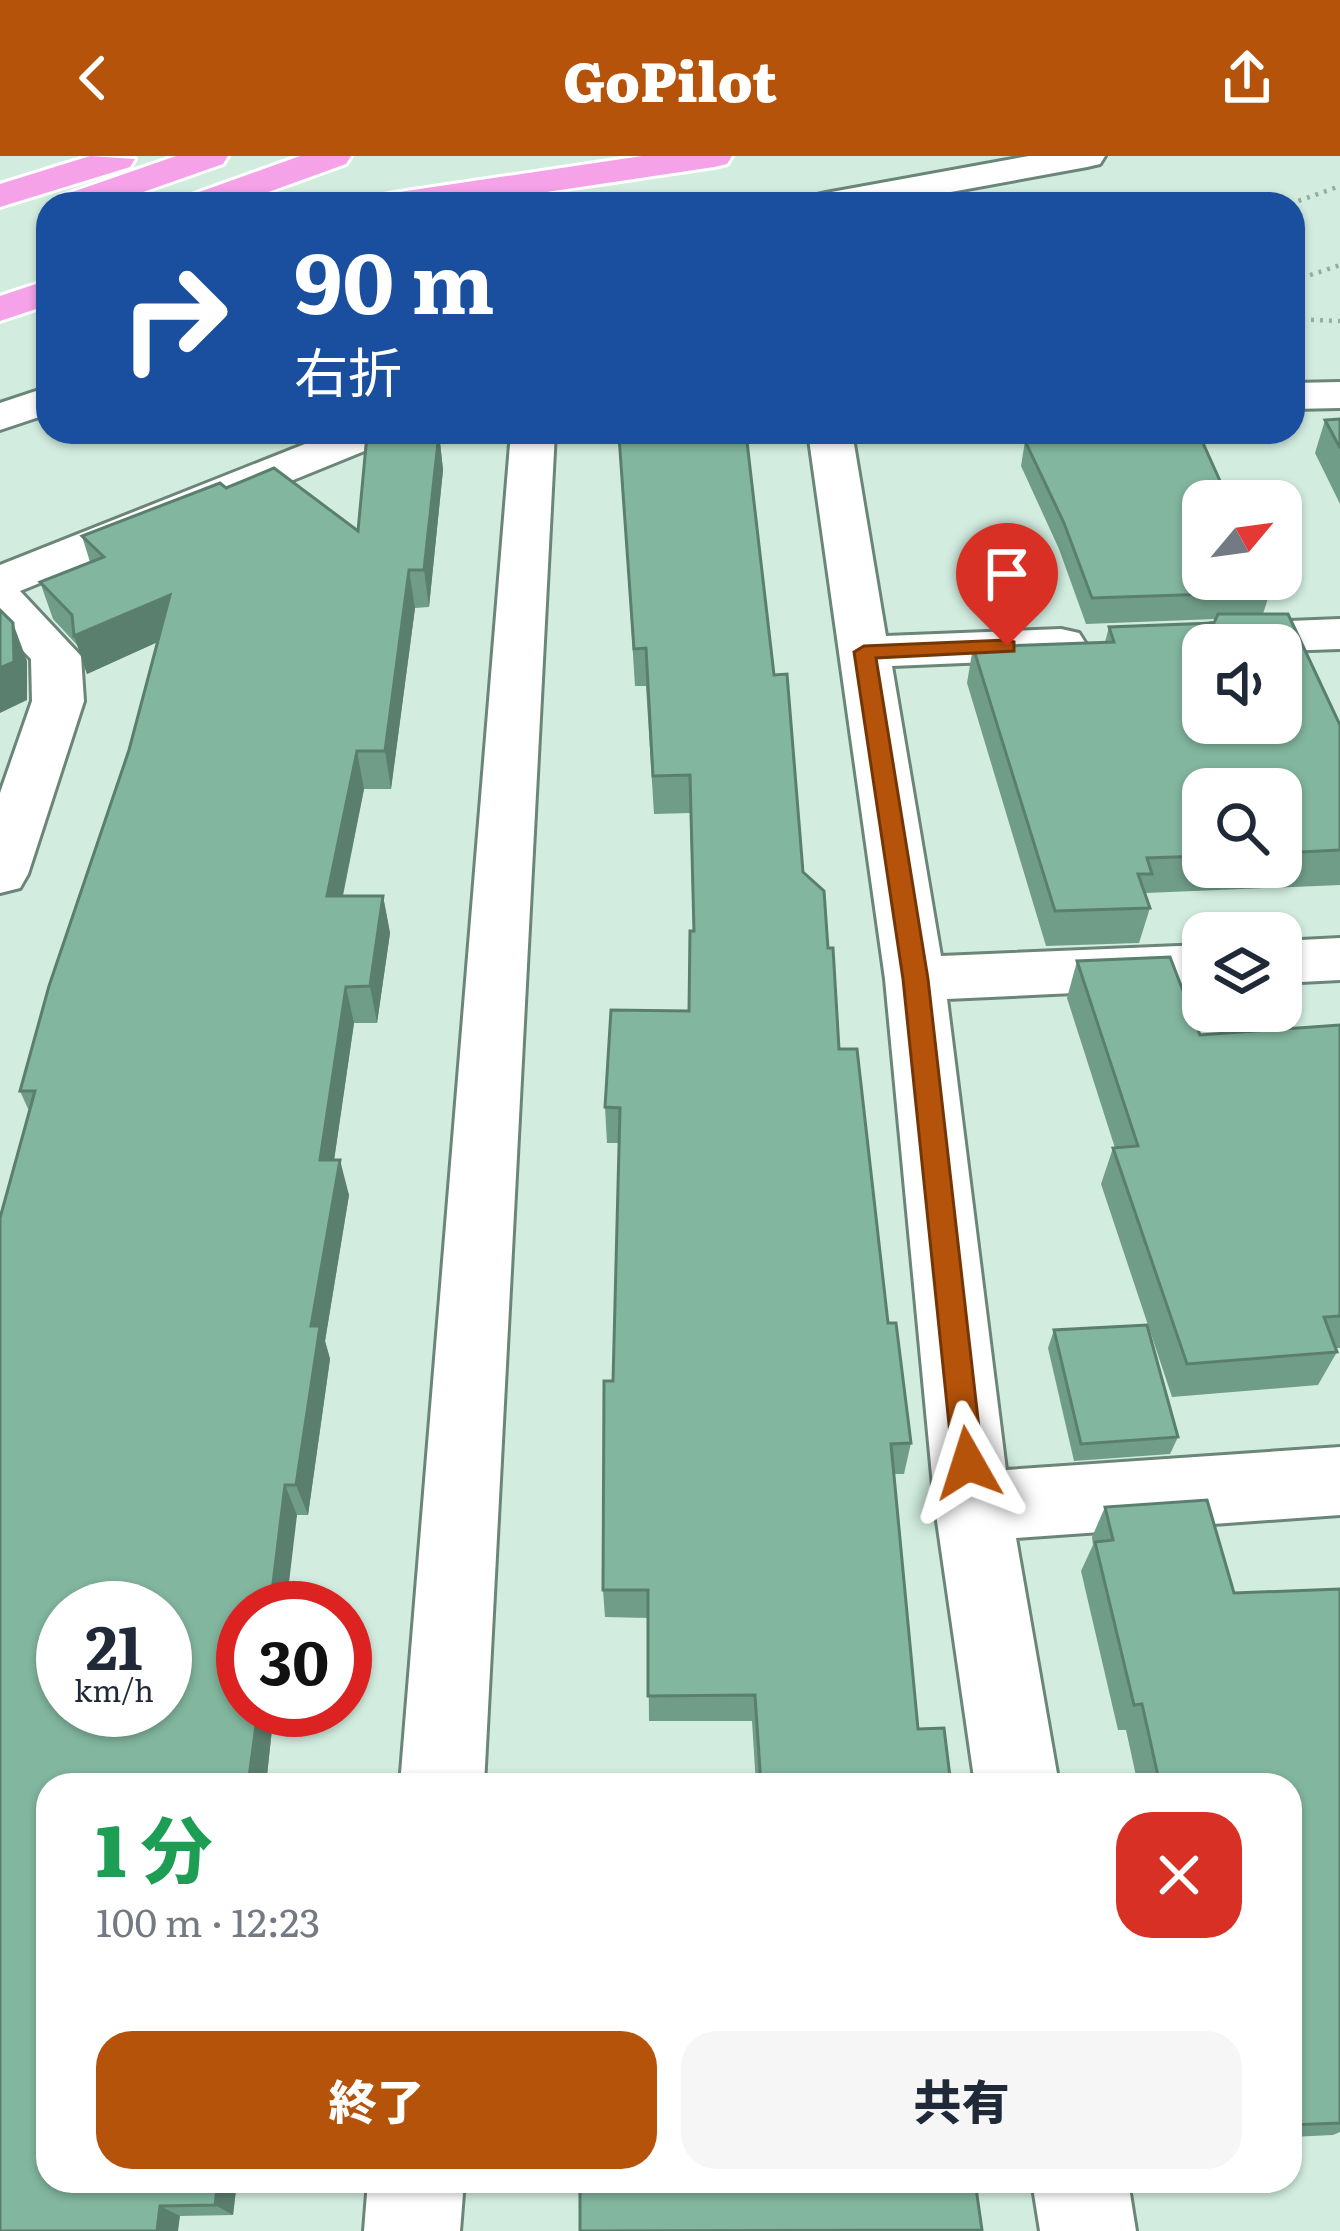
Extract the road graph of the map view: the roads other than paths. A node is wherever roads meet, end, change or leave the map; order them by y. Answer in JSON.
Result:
{"nodes":[{"id":1,"x":31,"y":156,"type":"edge"},
{"id":2,"x":124,"y":156,"type":"edge"},
{"id":3,"x":210,"y":156,"type":"edge"},
{"id":4,"x":334,"y":156,"type":"edge"},
{"id":5,"x":714,"y":156,"type":"edge"},
{"id":6,"x":1088,"y":156,"type":"edge"},
{"id":7,"x":0,"y":170,"type":"edge"},
{"id":8,"x":108,"y":192,"type":"edge"},
{"id":9,"x":235,"y":192,"type":"edge"},
{"id":10,"x":473,"y":192,"type":"edge"},
{"id":11,"x":892,"y":192,"type":"edge"},
{"id":12,"x":0,"y":196,"type":"edge"},
{"id":13,"x":36,"y":217,"type":"edge"},
{"id":14,"x":0,"y":230,"type":"edge"},
{"id":15,"x":36,"y":264,"type":"edge"},
{"id":16,"x":0,"y":277,"type":"edge"},
{"id":17,"x":36,"y":296,"type":"edge"},
{"id":18,"x":0,"y":309,"type":"edge"},
{"id":19,"x":1340,"y":394,"type":"edge"},
{"id":20,"x":1305,"y":395,"type":"edge"},
{"id":21,"x":36,"y":404,"type":"edge"},
{"id":22,"x":0,"y":417,"type":"edge"},
{"id":23,"x":344,"y":444,"type":"edge"},
{"id":24,"x":532,"y":444,"type":"edge"},
{"id":25,"x":832,"y":444,"type":"edge"},
{"id":26,"x":0,"y":582,"type":"edge"},
{"id":27,"x":0,"y":599,"type":"edge"},
{"id":28,"x":1340,"y":634,"type":"edge"},
{"id":29,"x":1174,"y":640,"type":"edge"},
{"id":30,"x":1102,"y":643,"type":"edge"},
{"id":31,"x":864,"y":652,"type":"junction"},
{"id":32,"x":0,"y":874,"type":"edge"},
{"id":33,"x":1340,"y":959,"type":"edge"},
{"id":34,"x":1302,"y":961,"type":"edge"},
{"id":35,"x":1182,"y":967,"type":"edge"},
{"id":36,"x":916,"y":979,"type":"junction"},
{"id":37,"x":1340,"y":1481,"type":"edge"},
{"id":38,"x":973,"y":1507,"type":"junction"},
{"id":39,"x":443,"y":1773,"type":"edge"},
{"id":40,"x":1015,"y":1773,"type":"edge"},
{"id":41,"x":415,"y":2193,"type":"edge"},
{"id":42,"x":1082,"y":2193,"type":"edge"},
{"id":43,"x":412,"y":2231,"type":"edge"},
{"id":44,"x":1088,"y":2231,"type":"edge"}],
"edges":[{"from":1,"to":7,"type":"highway"},
{"from":2,"to":12,"type":"highway"},
{"from":3,"to":8,"type":"highway"},
{"from":4,"to":9,"type":"highway"},
{"from":5,"to":10,"type":"highway"},
{"from":6,"to":11,"type":"street"},
{"from":13,"to":14,"type":"highway"},
{"from":15,"to":16,"type":"highway"},
{"from":17,"to":18,"type":"highway"},
{"from":19,"to":20,"type":"street"},
{"from":21,"to":22,"type":"street"},
{"from":23,"to":26,"type":"street"},
{"from":24,"to":39,"type":"street"},
{"from":25,"to":31,"type":"street"},
{"from":27,"to":32,"type":"street"},
{"from":28,"to":29,"type":"street"},
{"from":30,"to":31,"type":"street"},
{"from":31,"to":36,"type":"street"},
{"from":33,"to":34,"type":"street"},
{"from":35,"to":36,"type":"street"},
{"from":36,"to":38,"type":"street"},
{"from":37,"to":38,"type":"street"},
{"from":38,"to":40,"type":"street"},
{"from":41,"to":43,"type":"street"},
{"from":42,"to":44,"type":"street"}]}
